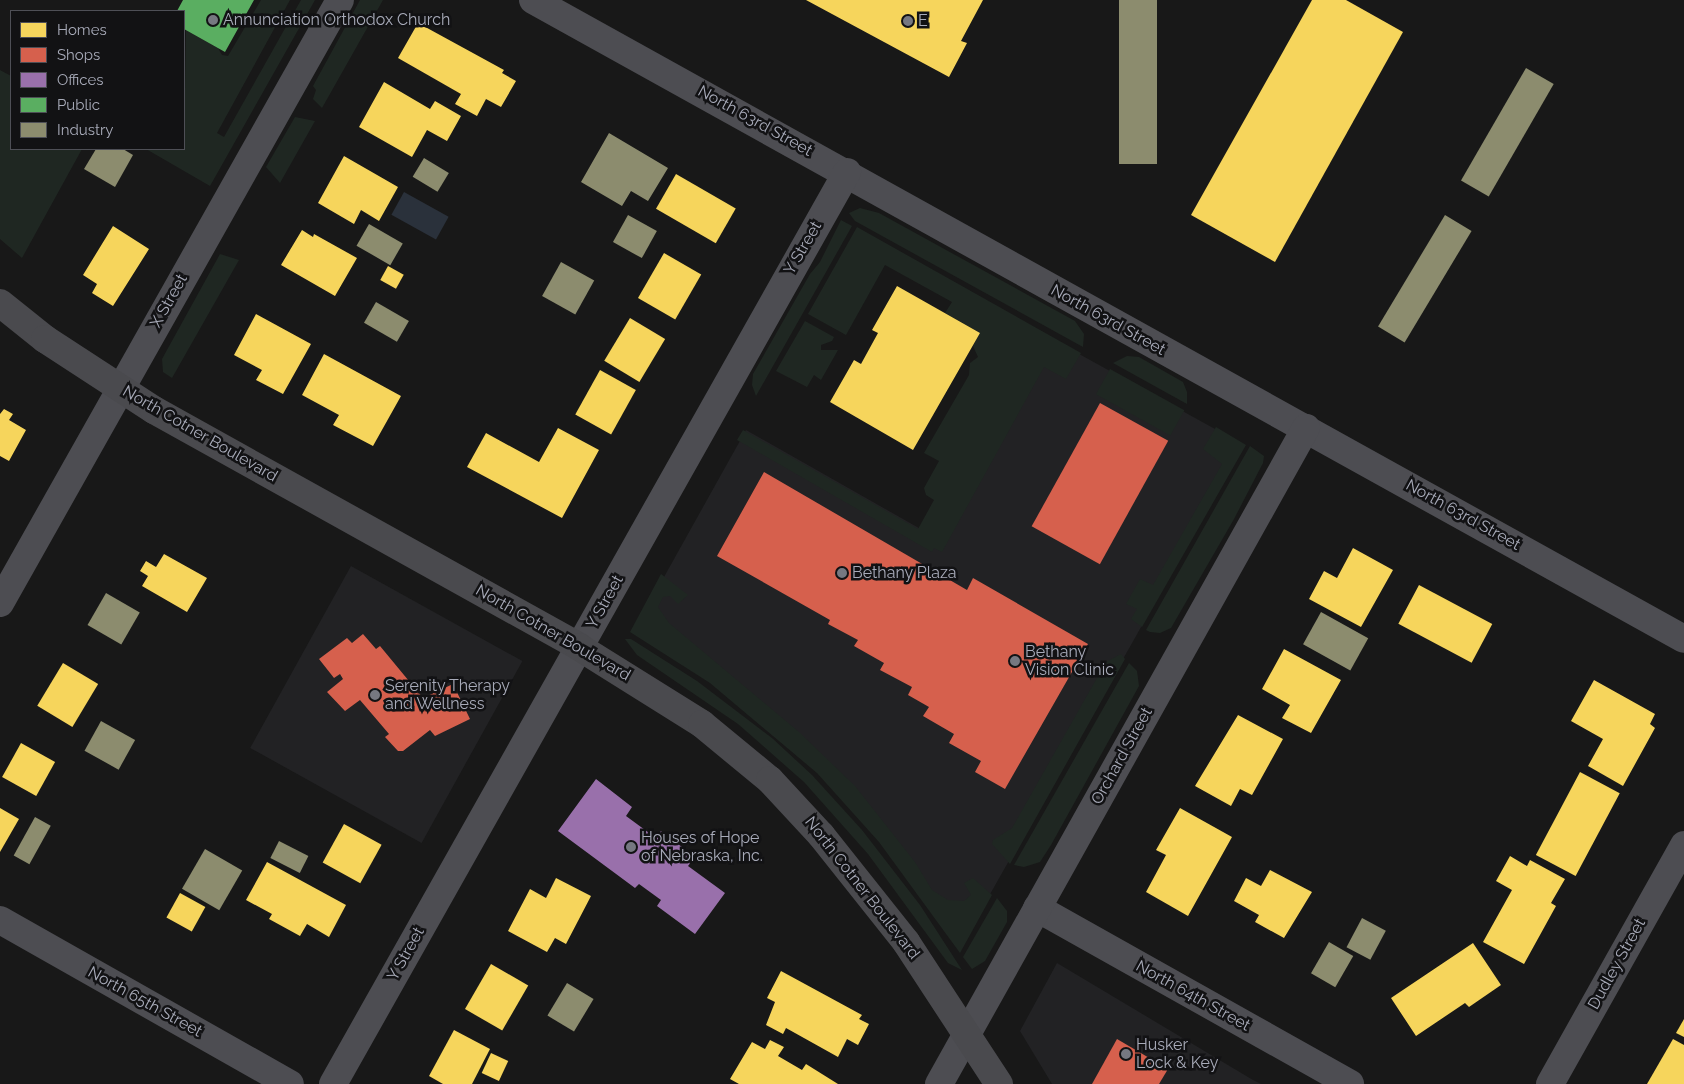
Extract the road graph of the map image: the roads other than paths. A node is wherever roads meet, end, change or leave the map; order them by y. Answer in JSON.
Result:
{"nodes":[{"id":1,"x":340,"y":0,"type":"edge"},
{"id":2,"x":533,"y":0,"type":"edge"},
{"id":3,"x":847,"y":172,"type":"junction"},
{"id":4,"x":0,"y":303,"type":"edge"},
{"id":5,"x":121,"y":389,"type":"junction"},
{"id":6,"x":1306,"y":428,"type":"junction"},
{"id":7,"x":0,"y":604,"type":"edge"},
{"id":8,"x":1684,"y":639,"type":"edge"},
{"id":9,"x":579,"y":647,"type":"junction"},
{"id":10,"x":1684,"y":845,"type":"edge"},
{"id":11,"x":1037,"y":908,"type":"junction"},
{"id":12,"x":0,"y":920,"type":"edge"},
{"id":13,"x":968,"y":1033,"type":"junction"},
{"id":14,"x":290,"y":1084,"type":"edge"},
{"id":15,"x":334,"y":1084,"type":"edge"},
{"id":16,"x":939,"y":1084,"type":"edge"},
{"id":17,"x":999,"y":1084,"type":"edge"},
{"id":18,"x":1350,"y":1084,"type":"edge"},
{"id":19,"x":1550,"y":1084,"type":"edge"}],
"edges":[{"from":1,"to":5,"type":"street","name":"X Street"},
{"from":2,"to":3,"type":"street","name":"North 63rd Street"},
{"from":3,"to":6,"type":"street","name":"North 63rd Street"},
{"from":3,"to":9,"type":"street","name":"Y Street"},
{"from":4,"to":5,"type":"main road","name":"North Cotner Boulevard"},
{"from":5,"to":7,"type":"street","name":"X Street"},
{"from":5,"to":9,"type":"main road","name":"North Cotner Boulevard"},
{"from":6,"to":8,"type":"street","name":"North 63rd Street"},
{"from":6,"to":11,"type":"street","name":"Orchard Street"},
{"from":9,"to":13,"type":"main road","name":"North Cotner Boulevard"},
{"from":9,"to":15,"type":"street","name":"Y Street"},
{"from":10,"to":19,"type":"street","name":"Dudley Street"},
{"from":11,"to":13,"type":"street","name":"Orchard Street"},
{"from":11,"to":18,"type":"street","name":"North 64th Street"},
{"from":12,"to":14,"type":"street","name":"North 65th Street"},
{"from":13,"to":16,"type":"street","name":"Orchard Street"},
{"from":13,"to":17,"type":"main road","name":"North Cotner Boulevard"}]}
